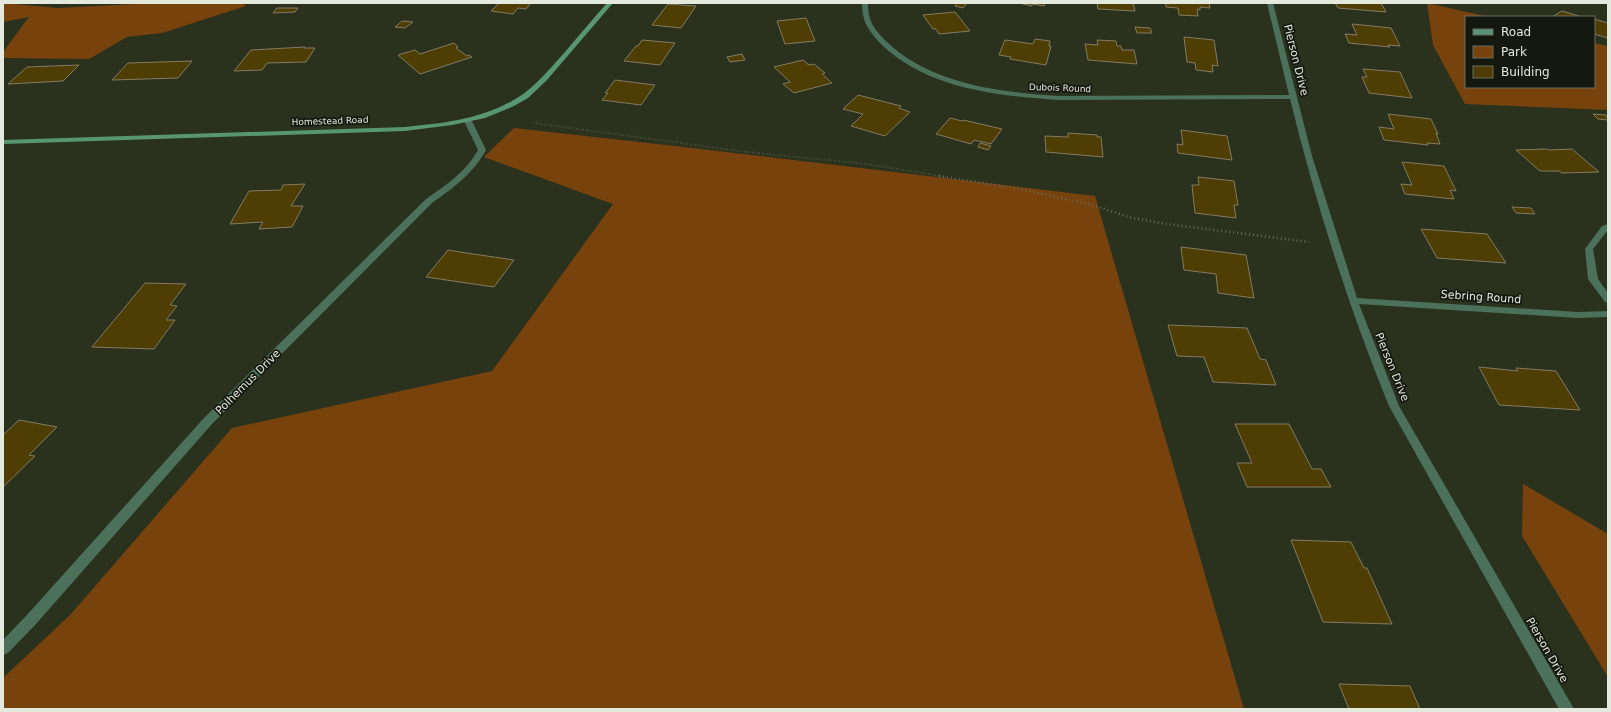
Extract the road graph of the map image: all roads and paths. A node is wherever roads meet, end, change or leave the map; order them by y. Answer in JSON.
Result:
{"nodes":[{"id":1,"x":610,"y":3,"type":"edge"},
{"id":2,"x":865,"y":3,"type":"edge"},
{"id":3,"x":1270,"y":3,"type":"edge"},
{"id":4,"x":1292,"y":97,"type":"junction"},
{"id":5,"x":468,"y":121,"type":"junction"},
{"id":6,"x":534,"y":123,"type":"dead end"},
{"id":7,"x":3,"y":142,"type":"edge"},
{"id":8,"x":1608,"y":227,"type":"edge"},
{"id":9,"x":1336,"y":246,"type":"junction"},
{"id":10,"x":1608,"y":300,"type":"edge"},
{"id":11,"x":1354,"y":301,"type":"junction"},
{"id":12,"x":1608,"y":314,"type":"edge"},
{"id":13,"x":3,"y":649,"type":"edge"},
{"id":14,"x":1566,"y":709,"type":"edge"}],
"edges":[{"from":1,"to":5,"type":"street","name":"Homestead Road"},
{"from":2,"to":4,"type":"street","name":"Dubois Round"},
{"from":3,"to":4,"type":"street","name":"Pierson Drive"},
{"from":4,"to":9,"type":"street","name":"Pierson Drive"},
{"from":5,"to":7,"type":"street","name":"Homestead Road"},
{"from":5,"to":13,"type":"street","name":"Polhemus Drive"},
{"from":6,"to":9,"type":"path"},
{"from":8,"to":10,"type":"street"},
{"from":9,"to":11,"type":"street","name":"Pierson Drive"},
{"from":11,"to":12,"type":"street","name":"Sebring Round"},
{"from":11,"to":14,"type":"street","name":"Pierson Drive"}]}
